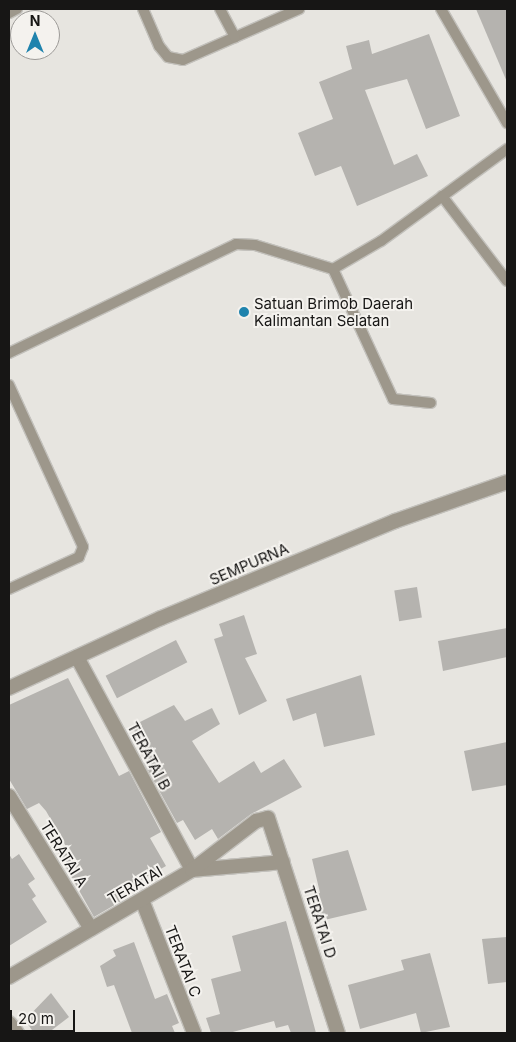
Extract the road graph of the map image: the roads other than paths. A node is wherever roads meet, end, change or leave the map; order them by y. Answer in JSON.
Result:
{"nodes":[{"id":1,"x":17,"y":9,"type":"edge"},
{"id":2,"x":143,"y":9,"type":"edge"},
{"id":3,"x":220,"y":9,"type":"edge"},
{"id":4,"x":299,"y":9,"type":"edge"},
{"id":5,"x":441,"y":9,"type":"edge"},
{"id":6,"x":9,"y":13,"type":"edge"},
{"id":7,"x":235,"y":37,"type":"junction"},
{"id":8,"x":507,"y":123,"type":"edge"},
{"id":9,"x":507,"y":149,"type":"edge"},
{"id":10,"x":442,"y":196,"type":"junction"},
{"id":11,"x":333,"y":269,"type":"junction"},
{"id":12,"x":507,"y":281,"type":"edge"},
{"id":13,"x":9,"y":352,"type":"edge"},
{"id":14,"x":9,"y":385,"type":"edge"},
{"id":15,"x":432,"y":403,"type":"dead end"},
{"id":16,"x":507,"y":482,"type":"edge"},
{"id":17,"x":9,"y":589,"type":"edge"},
{"id":18,"x":77,"y":657,"type":"junction"},
{"id":19,"x":9,"y":688,"type":"edge"},
{"id":20,"x":9,"y":796,"type":"edge"},
{"id":21,"x":272,"y":821,"type":"joint"},
{"id":22,"x":284,"y":862,"type":"junction"},
{"id":23,"x":192,"y":870,"type":"junction"},
{"id":24,"x":142,"y":900,"type":"junction"},
{"id":25,"x":91,"y":929,"type":"junction"},
{"id":26,"x":9,"y":977,"type":"edge"},
{"id":27,"x":9,"y":1023,"type":"edge"},
{"id":28,"x":17,"y":1033,"type":"edge"},
{"id":29,"x":194,"y":1033,"type":"edge"},
{"id":30,"x":338,"y":1033,"type":"edge"}],
"edges":[{"from":1,"to":6,"type":"lane"},
{"from":2,"to":7,"type":"lane"},
{"from":3,"to":7,"type":"lane"},
{"from":4,"to":7,"type":"lane"},
{"from":5,"to":8,"type":"lane"},
{"from":9,"to":10,"type":"lane"},
{"from":10,"to":11,"type":"lane"},
{"from":10,"to":12,"type":"lane"},
{"from":11,"to":13,"type":"lane"},
{"from":11,"to":15,"type":"lane"},
{"from":14,"to":17,"type":"lane"},
{"from":16,"to":18,"type":"street","name":"SEMPURNA"},
{"from":18,"to":19,"type":"street","name":"SEMPURNA"},
{"from":18,"to":23,"type":"street","name":"TERATAI B"},
{"from":20,"to":25,"type":"street","name":"TERATAI A"},
{"from":21,"to":22,"type":"street","name":"TERATAI D"},
{"from":21,"to":23,"type":"street","name":"TERATAI"},
{"from":22,"to":23,"type":"street"},
{"from":22,"to":30,"type":"street","name":"TERATAI D"},
{"from":23,"to":24,"type":"street","name":"TERATAI"},
{"from":24,"to":25,"type":"street","name":"TERATAI"},
{"from":24,"to":29,"type":"street","name":"TERATAI C"},
{"from":25,"to":26,"type":"street","name":"TERATAI"},
{"from":27,"to":28,"type":"street"}]}
